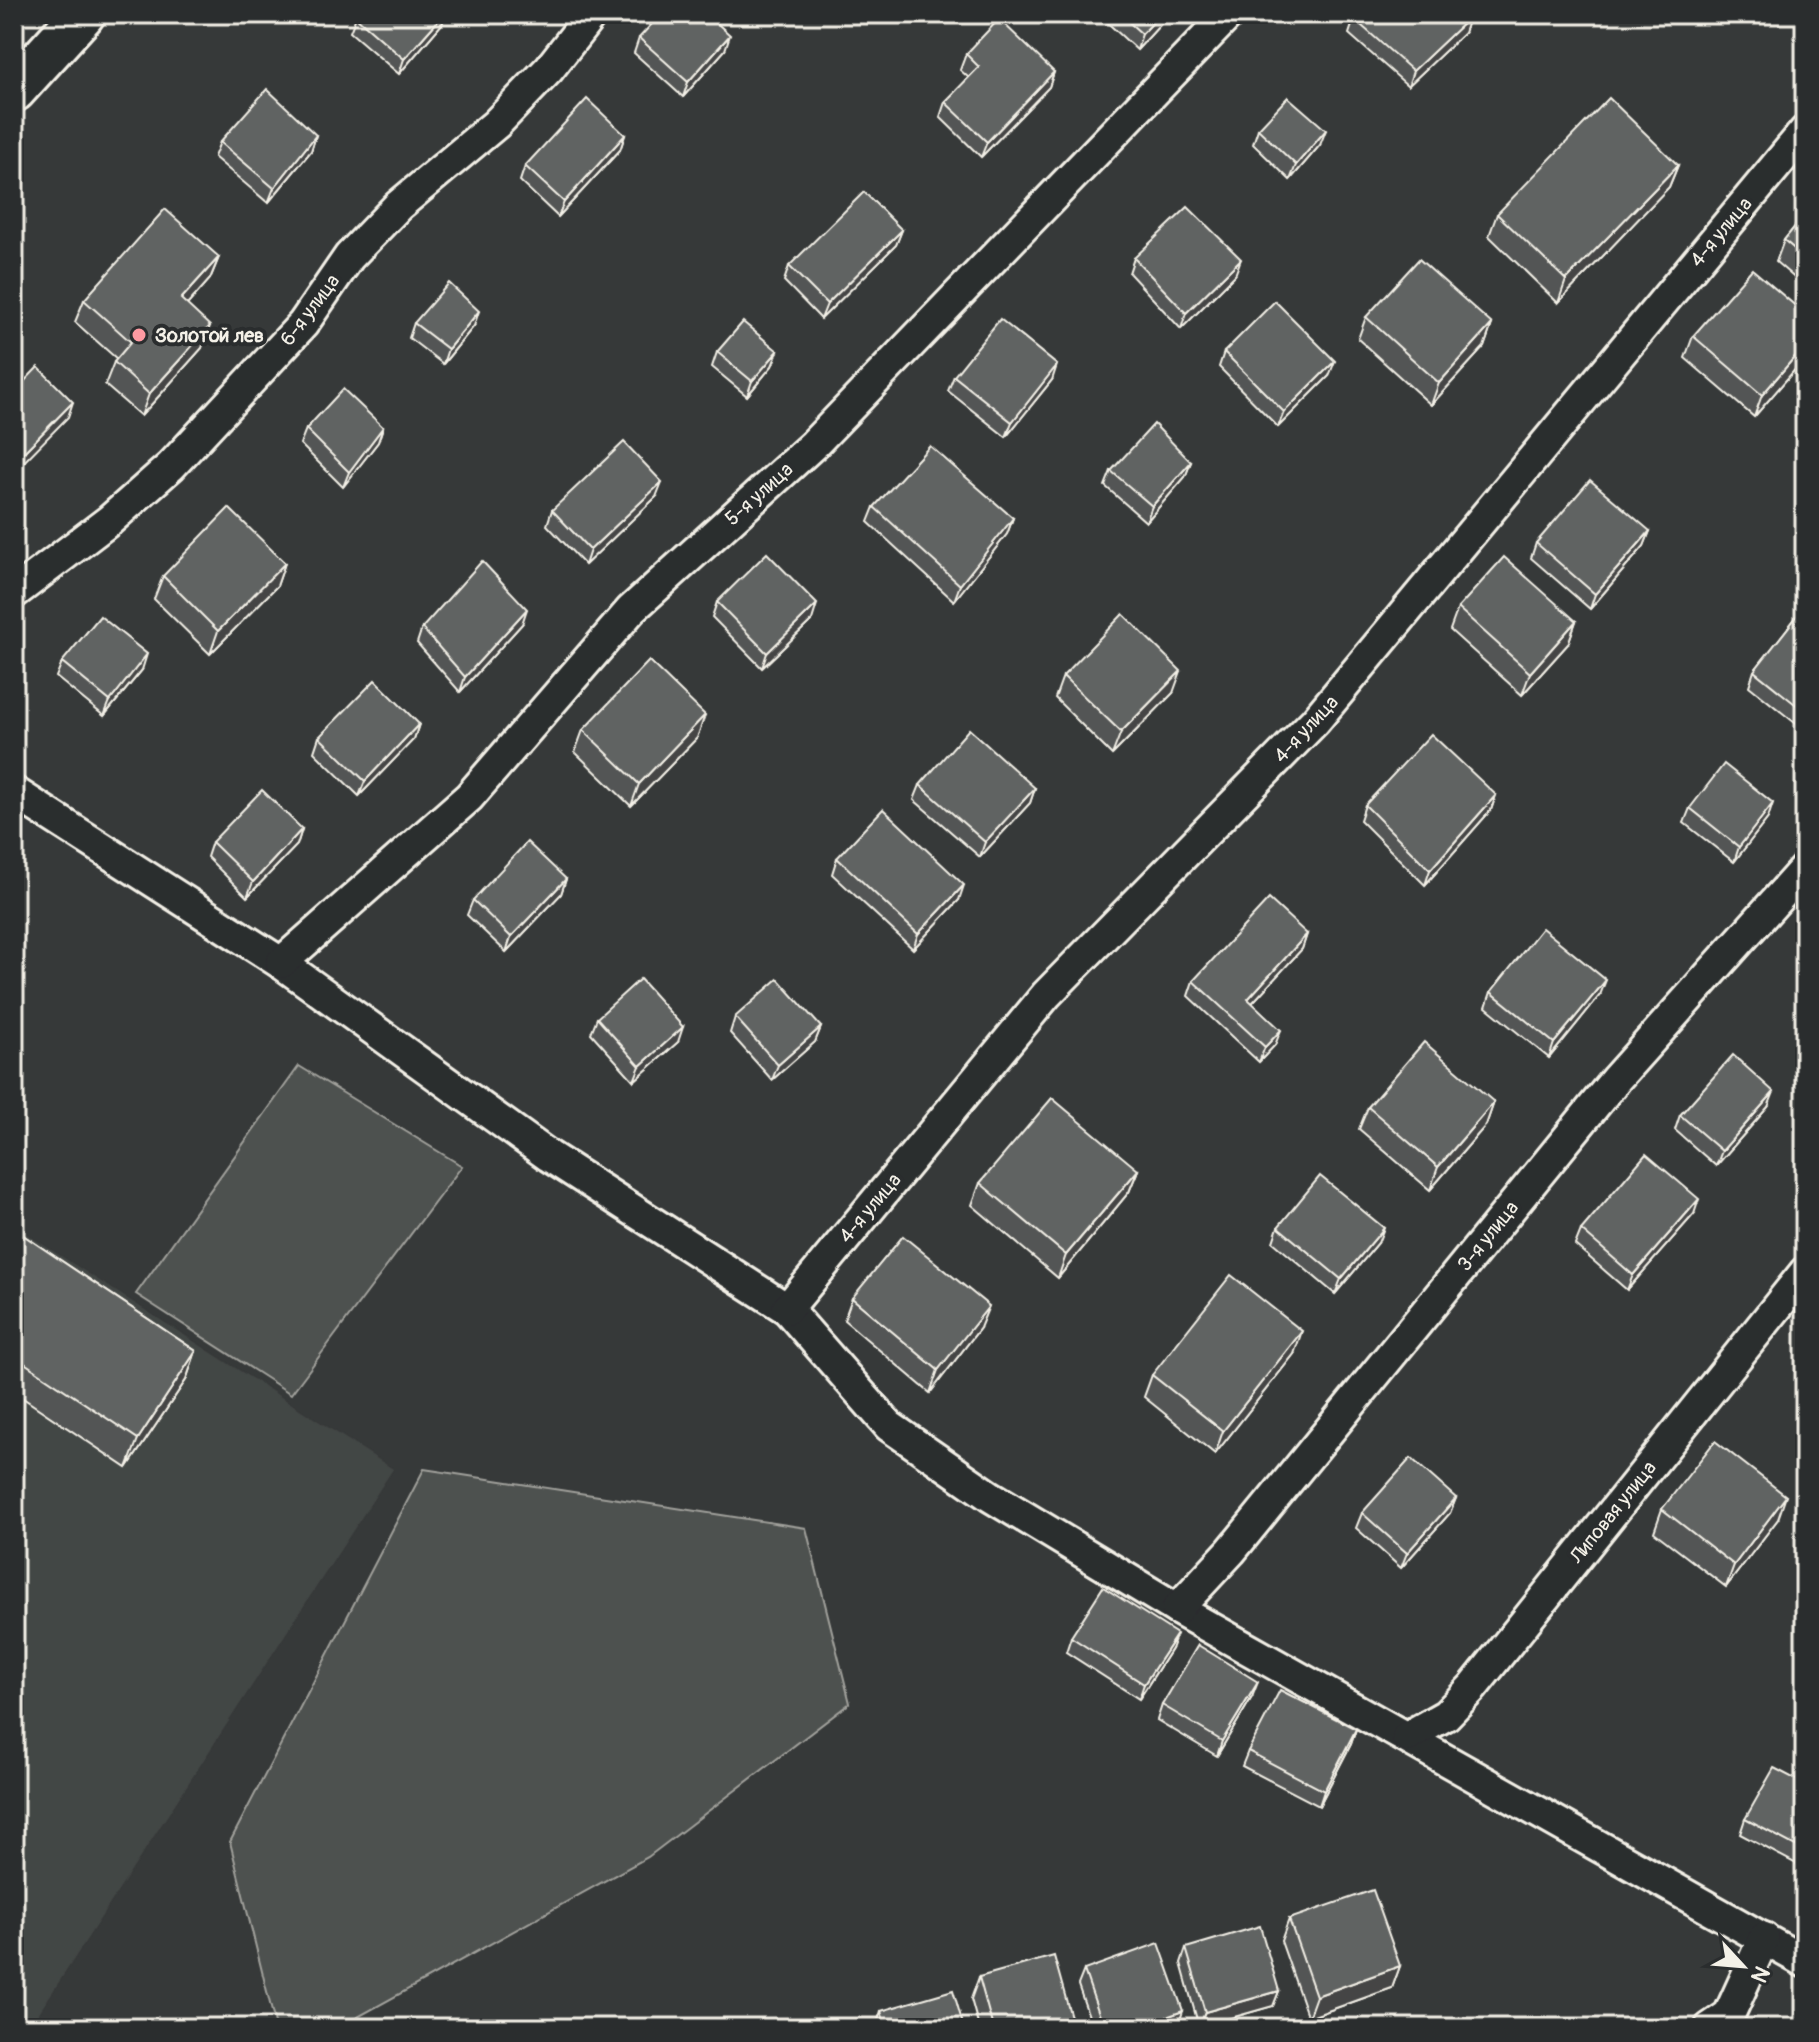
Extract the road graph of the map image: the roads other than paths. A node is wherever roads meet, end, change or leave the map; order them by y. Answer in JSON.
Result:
{"nodes":[{"id":1,"x":83,"y":14,"type":"edge"},
{"id":2,"x":592,"y":14,"type":"edge"},
{"id":3,"x":1229,"y":14,"type":"edge"},
{"id":4,"x":14,"y":90,"type":"edge"},
{"id":5,"x":1805,"y":131,"type":"edge"},
{"id":6,"x":14,"y":593,"type":"edge"},
{"id":7,"x":14,"y":792,"type":"edge"},
{"id":8,"x":1805,"y":868,"type":"edge"},
{"id":9,"x":281,"y":963,"type":"junction"},
{"id":10,"x":1805,"y":1272,"type":"edge"},
{"id":11,"x":787,"y":1309,"type":"junction"},
{"id":12,"x":1177,"y":1609,"type":"junction"},
{"id":13,"x":1407,"y":1737,"type":"junction"},
{"id":14,"x":1764,"y":1938,"type":"junction"},
{"id":15,"x":1805,"y":1962,"type":"edge"},
{"id":16,"x":1710,"y":2028,"type":"edge"}],
"edges":[{"from":1,"to":4,"type":"main road"},
{"from":2,"to":6,"type":"street","name":"6-я улица"},
{"from":3,"to":9,"type":"street","name":"5-я улица"},
{"from":5,"to":11,"type":"street","name":"4-я улица"},
{"from":7,"to":9,"type":"street"},
{"from":8,"to":12,"type":"street","name":"3-я улица"},
{"from":9,"to":11,"type":"street"},
{"from":10,"to":13,"type":"street","name":"Липовая улица"},
{"from":11,"to":12,"type":"street"},
{"from":12,"to":13,"type":"street"},
{"from":13,"to":14,"type":"street"},
{"from":14,"to":15,"type":"street"},
{"from":14,"to":16,"type":"street"}]}
